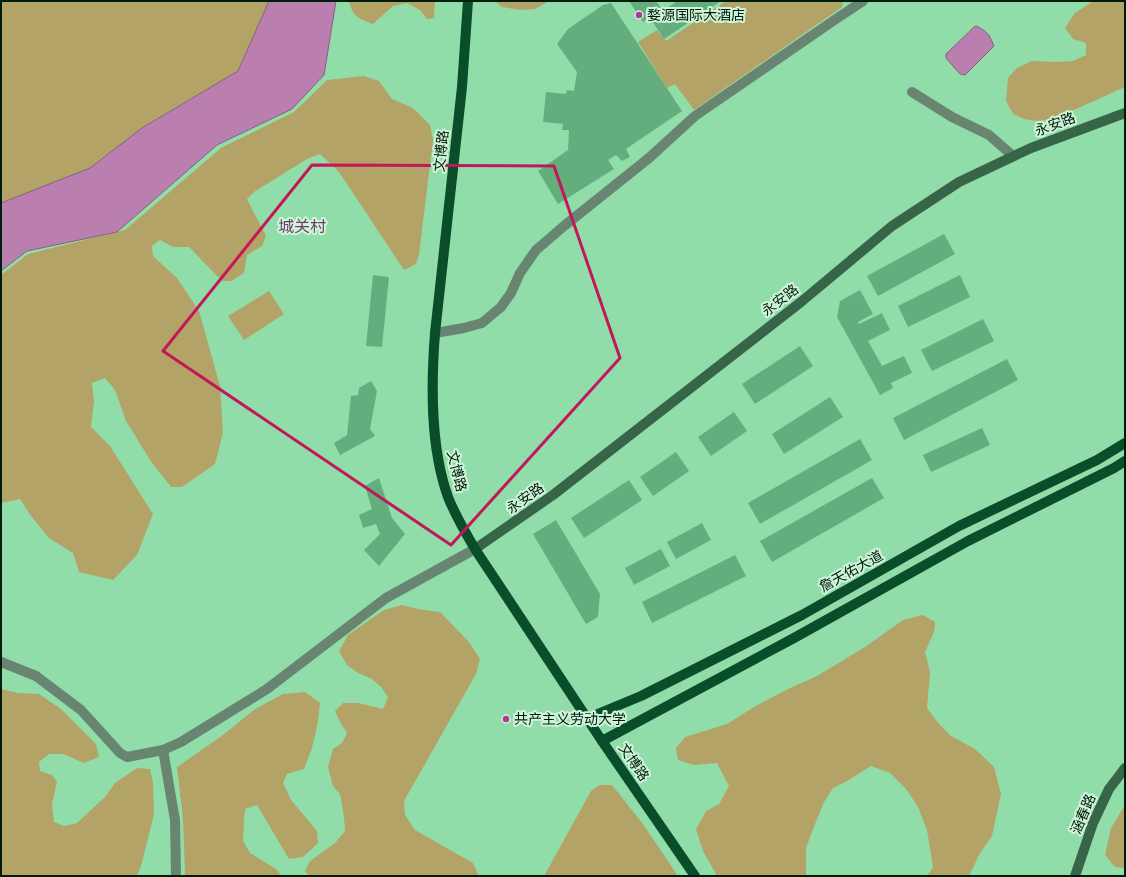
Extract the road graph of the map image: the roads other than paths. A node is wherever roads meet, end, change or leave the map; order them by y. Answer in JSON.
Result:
{"nodes":[{"id":1,"x":468,"y":1,"type":"edge"},
{"id":2,"x":863,"y":1,"type":"edge"},
{"id":3,"x":912,"y":92,"type":"dead end"},
{"id":4,"x":1125,"y":113,"type":"edge"},
{"id":5,"x":1013,"y":156,"type":"junction"},
{"id":6,"x":435,"y":333,"type":"junction"},
{"id":7,"x":1125,"y":442,"type":"edge"},
{"id":8,"x":1125,"y":461,"type":"edge"},
{"id":9,"x":475,"y":549,"type":"junction"},
{"id":10,"x":1,"y":662,"type":"edge"},
{"id":11,"x":588,"y":718,"type":"junction"},
{"id":12,"x":602,"y":740,"type":"junction"},
{"id":13,"x":163,"y":750,"type":"junction"},
{"id":14,"x":1125,"y":768,"type":"edge"},
{"id":15,"x":176,"y":876,"type":"edge"},
{"id":16,"x":695,"y":876,"type":"edge"},
{"id":17,"x":1075,"y":876,"type":"edge"}],
"edges":[{"from":1,"to":6,"type":"main road","name":"文博路"},
{"from":2,"to":6,"type":"street"},
{"from":3,"to":5,"type":"street"},
{"from":4,"to":5,"type":"street","name":"永安路"},
{"from":5,"to":9,"type":"street","name":"永安路"},
{"from":6,"to":9,"type":"main road","name":"文博路"},
{"from":7,"to":11,"type":"main road","name":"詹天佑大道"},
{"from":8,"to":12,"type":"main road"},
{"from":9,"to":11,"type":"main road","name":"文博路"},
{"from":9,"to":13,"type":"street"},
{"from":10,"to":13,"type":"street"},
{"from":11,"to":12,"type":"main road","name":"文博路"},
{"from":12,"to":16,"type":"main road","name":"文博路"},
{"from":13,"to":15,"type":"street"},
{"from":14,"to":17,"type":"street","name":"涵春路"}]}
